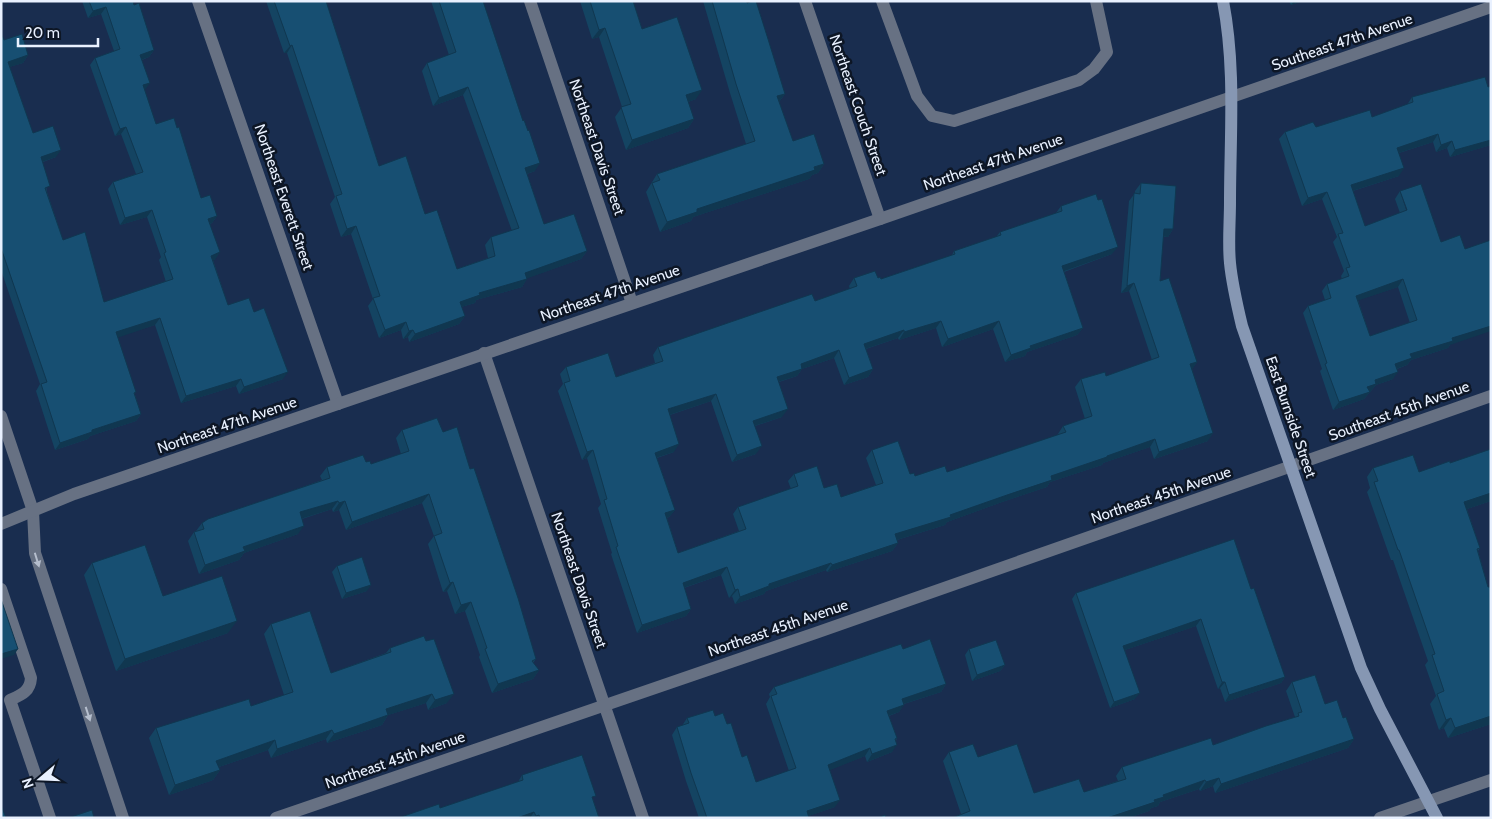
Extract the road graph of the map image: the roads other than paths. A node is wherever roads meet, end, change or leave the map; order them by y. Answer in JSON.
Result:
{"nodes":[{"id":1,"x":198,"y":1,"type":"edge"},
{"id":2,"x":530,"y":1,"type":"edge"},
{"id":3,"x":805,"y":1,"type":"edge"},
{"id":4,"x":882,"y":1,"type":"edge"},
{"id":5,"x":1096,"y":1,"type":"edge"},
{"id":6,"x":1223,"y":1,"type":"edge"},
{"id":7,"x":1491,"y":7,"type":"edge"},
{"id":8,"x":1231,"y":96,"type":"junction"},
{"id":9,"x":880,"y":219,"type":"junction"},
{"id":10,"x":632,"y":303,"type":"junction"},
{"id":11,"x":484,"y":353,"type":"junction"},
{"id":12,"x":1491,"y":396,"type":"edge"},
{"id":13,"x":338,"y":404,"type":"junction"},
{"id":14,"x":1,"y":416,"type":"edge"},
{"id":15,"x":1290,"y":468,"type":"junction"},
{"id":16,"x":33,"y":511,"type":"junction"},
{"id":17,"x":1,"y":524,"type":"edge"},
{"id":18,"x":1,"y":589,"type":"edge"},
{"id":19,"x":605,"y":706,"type":"junction"},
{"id":20,"x":1491,"y":780,"type":"edge"},
{"id":21,"x":1428,"y":801,"type":"junction"},
{"id":22,"x":50,"y":818,"type":"edge"},
{"id":23,"x":123,"y":818,"type":"edge"},
{"id":24,"x":276,"y":818,"type":"edge"},
{"id":25,"x":643,"y":818,"type":"edge"},
{"id":26,"x":1380,"y":818,"type":"edge"},
{"id":27,"x":1437,"y":818,"type":"edge"}],
"edges":[{"from":1,"to":13,"type":"street","name":"Northeast Everett Street"},
{"from":2,"to":10,"type":"street","name":"Northeast Davis Street"},
{"from":3,"to":9,"type":"street","name":"Northeast Couch Street"},
{"from":4,"to":5,"type":"street"},
{"from":6,"to":8,"type":"main road","name":"East Burnside Street"},
{"from":7,"to":8,"type":"street","name":"Southeast 47th Avenue"},
{"from":8,"to":9,"type":"street","name":"Northeast 47th Avenue"},
{"from":8,"to":15,"type":"main road","name":"East Burnside Street"},
{"from":9,"to":10,"type":"street","name":"Northeast 47th Avenue"},
{"from":10,"to":11,"type":"street","name":"Northeast 47th Avenue"},
{"from":11,"to":13,"type":"street","name":"Northeast 47th Avenue"},
{"from":11,"to":19,"type":"street","name":"Northeast Davis Street"},
{"from":12,"to":15,"type":"street","name":"Southeast 45th Avenue"},
{"from":13,"to":16,"type":"street","name":"Northeast 47th Avenue"},
{"from":14,"to":16,"type":"street"},
{"from":15,"to":19,"type":"street","name":"Northeast 45th Avenue"},
{"from":15,"to":21,"type":"main road","name":"East Burnside Street"},
{"from":16,"to":17,"type":"street","name":"Northeast 47th Avenue"},
{"from":16,"to":23,"type":"street","one_way":true},
{"from":18,"to":22,"type":"street"},
{"from":19,"to":24,"type":"street","name":"Northeast 45th Avenue"},
{"from":19,"to":25,"type":"street","name":"Northeast Davis Street"},
{"from":20,"to":21,"type":"street"},
{"from":21,"to":26,"type":"street"},
{"from":21,"to":27,"type":"main road","name":"East Burnside Street"}]}
